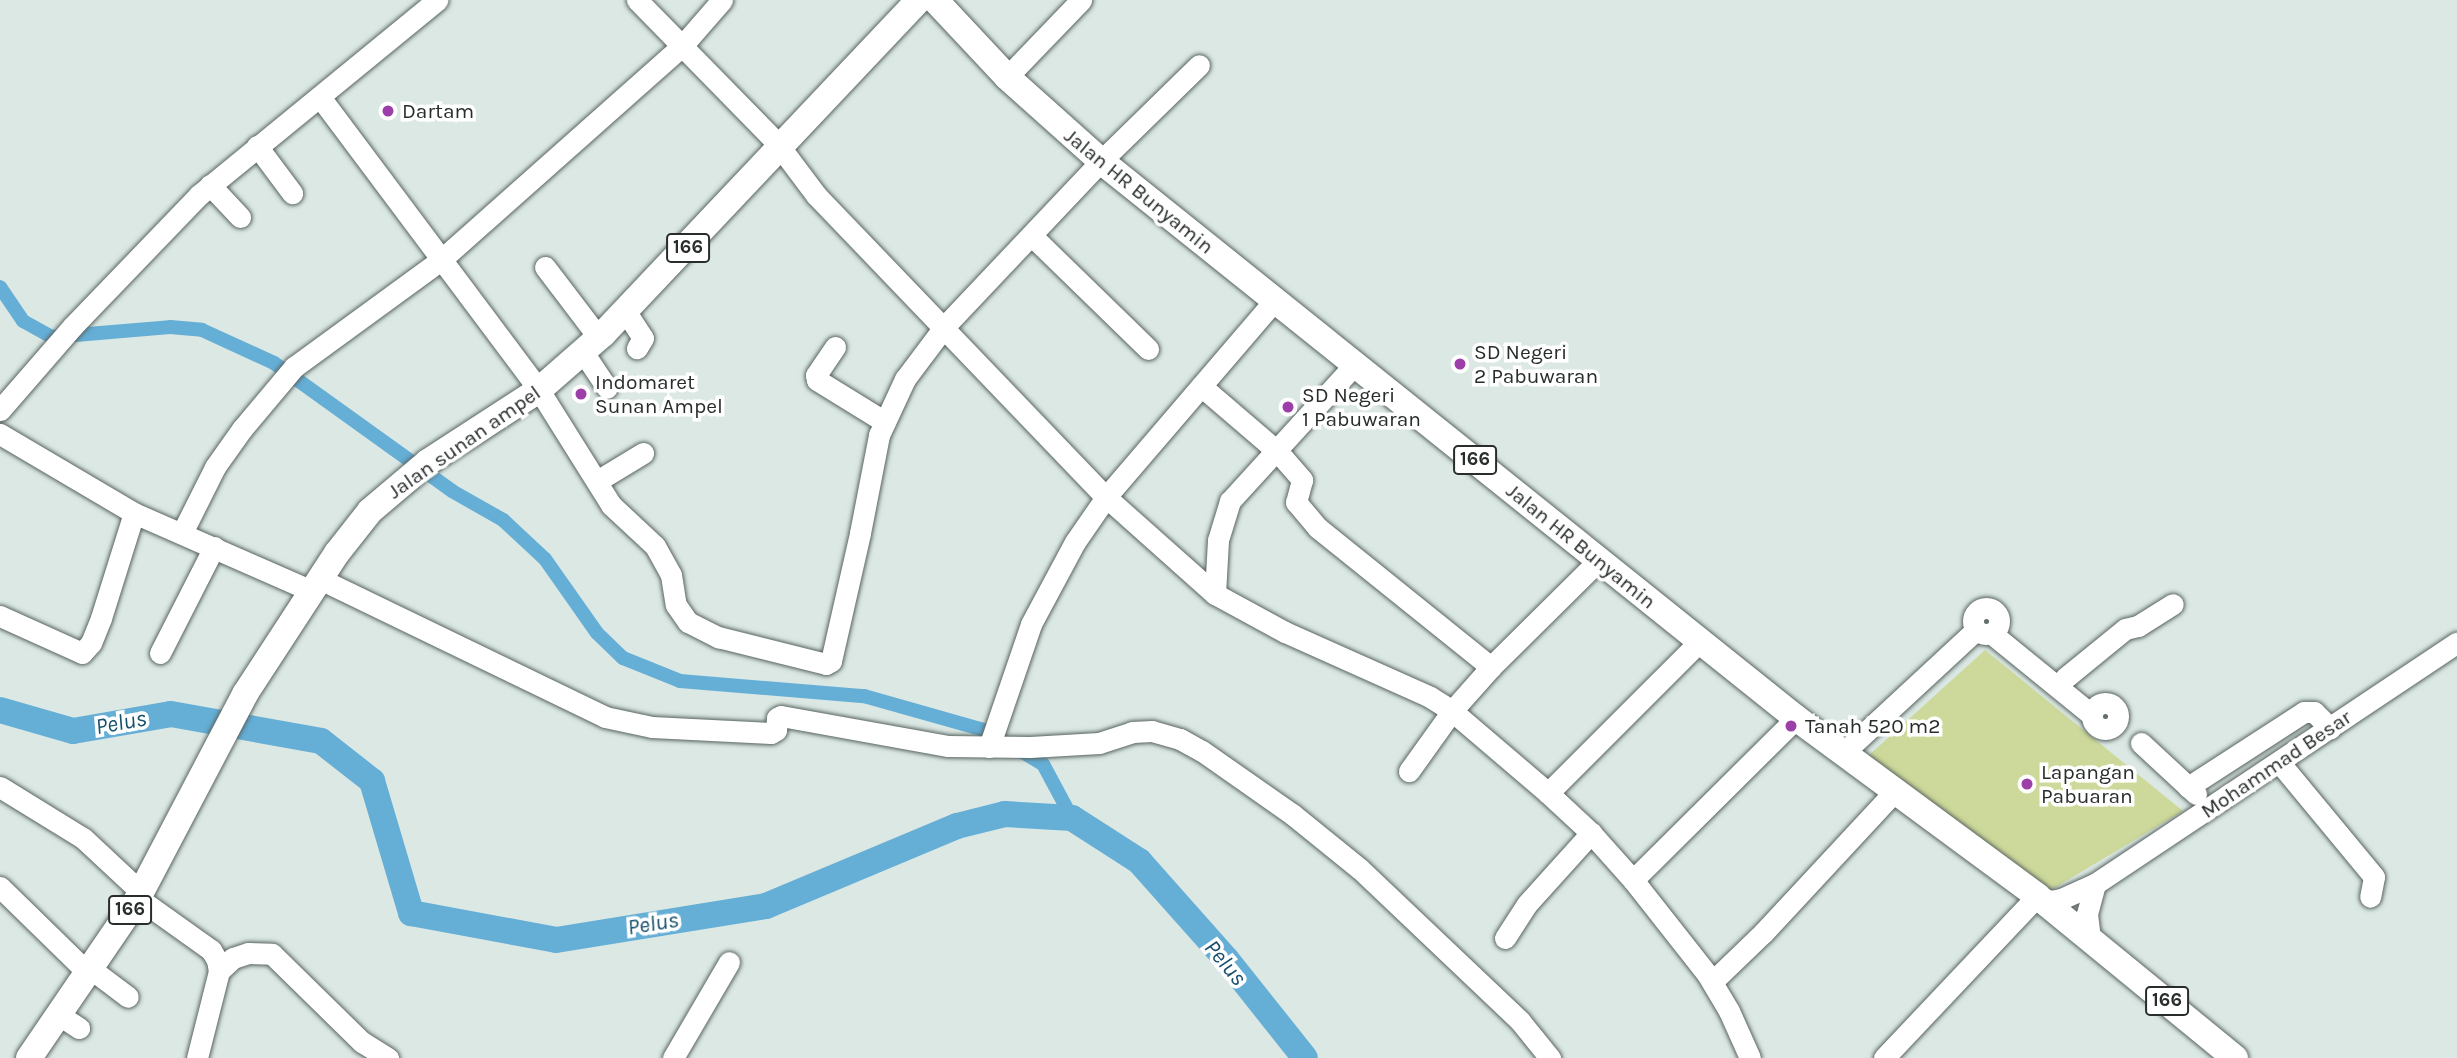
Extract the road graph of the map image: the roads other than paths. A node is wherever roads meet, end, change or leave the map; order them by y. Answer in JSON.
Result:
{"nodes":[{"id":1,"x":437,"y":0,"type":"edge"},
{"id":2,"x":637,"y":0,"type":"edge"},
{"id":3,"x":722,"y":0,"type":"edge"},
{"id":4,"x":919,"y":0,"type":"edge"},
{"id":5,"x":935,"y":0,"type":"edge"},
{"id":6,"x":1081,"y":0,"type":"edge"},
{"id":7,"x":682,"y":46,"type":"junction"},
{"id":8,"x":1199,"y":65,"type":"dead end"},
{"id":9,"x":1007,"y":77,"type":"junction"},
{"id":10,"x":320,"y":97,"type":"junction"},
{"id":11,"x":257,"y":146,"type":"junction"},
{"id":12,"x":780,"y":147,"type":"junction"},
{"id":13,"x":1101,"y":161,"type":"junction"},
{"id":14,"x":210,"y":185,"type":"junction"},
{"id":15,"x":292,"y":192,"type":"dead end"},
{"id":16,"x":240,"y":217,"type":"dead end"},
{"id":17,"x":1032,"y":236,"type":"junction"},
{"id":18,"x":442,"y":258,"type":"junction"},
{"id":19,"x":545,"y":267,"type":"dead end"},
{"id":20,"x":1274,"y":301,"type":"junction"},
{"id":21,"x":626,"y":312,"type":"junction"},
{"id":22,"x":944,"y":327,"type":"junction"},
{"id":23,"x":591,"y":345,"type":"junction"},
{"id":24,"x":835,"y":347,"type":"dead end"},
{"id":25,"x":637,"y":348,"type":"dead end"},
{"id":26,"x":1148,"y":349,"type":"dead end"},
{"id":27,"x":1354,"y":364,"type":"junction"},
{"id":28,"x":1201,"y":386,"type":"junction"},
{"id":29,"x":607,"y":388,"type":"dead end"},
{"id":30,"x":539,"y":390,"type":"junction"},
{"id":31,"x":0,"y":410,"type":"edge"},
{"id":32,"x":885,"y":422,"type":"junction"},
{"id":33,"x":0,"y":433,"type":"edge"},
{"id":34,"x":1278,"y":452,"type":"junction"},
{"id":35,"x":643,"y":453,"type":"dead end"},
{"id":36,"x":597,"y":481,"type":"junction"},
{"id":37,"x":1106,"y":497,"type":"junction"},
{"id":38,"x":134,"y":513,"type":"junction"},
{"id":39,"x":181,"y":533,"type":"junction"},
{"id":40,"x":214,"y":547,"type":"junction"},
{"id":41,"x":1598,"y":561,"type":"junction"},
{"id":42,"x":316,"y":585,"type":"junction"},
{"id":43,"x":1215,"y":594,"type":"junction"},
{"id":44,"x":2173,"y":604,"type":"dead end"},
{"id":45,"x":0,"y":616,"type":"edge"},
{"id":46,"x":1988,"y":630,"type":"junction"},
{"id":47,"x":1700,"y":641,"type":"junction"},
{"id":48,"x":2457,"y":643,"type":"edge"},
{"id":49,"x":160,"y":653,"type":"dead end"},
{"id":50,"x":1491,"y":667,"type":"junction"},
{"id":51,"x":2065,"y":678,"type":"junction"},
{"id":52,"x":1452,"y":711,"type":"junction"},
{"id":53,"x":1796,"y":718,"type":"junction"},
{"id":54,"x":2330,"y":728,"type":"junction"},
{"id":55,"x":2141,"y":743,"type":"dead end"},
{"id":56,"x":989,"y":747,"type":"junction"},
{"id":57,"x":1842,"y":754,"type":"junction"},
{"id":58,"x":2279,"y":762,"type":"junction"},
{"id":59,"x":1409,"y":771,"type":"dead end"},
{"id":60,"x":0,"y":787,"type":"edge"},
{"id":61,"x":2188,"y":787,"type":"junction"},
{"id":62,"x":1895,"y":791,"type":"junction"},
{"id":63,"x":1548,"y":793,"type":"junction"},
{"id":64,"x":2210,"y":808,"type":"junction"},
{"id":65,"x":1591,"y":833,"type":"junction"},
{"id":66,"x":1633,"y":880,"type":"junction"},
{"id":67,"x":2095,"y":884,"type":"junction"},
{"id":68,"x":0,"y":887,"type":"edge"},
{"id":69,"x":139,"y":895,"type":"junction"},
{"id":70,"x":2037,"y":896,"type":"junction"},
{"id":71,"x":2370,"y":897,"type":"dead end"},
{"id":72,"x":1505,"y":939,"type":"dead end"},
{"id":73,"x":2098,"y":946,"type":"junction"},
{"id":74,"x":729,"y":962,"type":"dead end"},
{"id":75,"x":90,"y":971,"type":"junction"},
{"id":76,"x":219,"y":971,"type":"junction"},
{"id":77,"x":1712,"y":982,"type":"junction"},
{"id":78,"x":128,"y":997,"type":"dead end"},
{"id":79,"x":29,"y":1058,"type":"edge"},
{"id":80,"x":197,"y":1058,"type":"edge"},
{"id":81,"x":388,"y":1058,"type":"edge"},
{"id":82,"x":673,"y":1058,"type":"edge"},
{"id":83,"x":1550,"y":1058,"type":"edge"},
{"id":84,"x":1750,"y":1058,"type":"edge"},
{"id":85,"x":1884,"y":1058,"type":"edge"},
{"id":86,"x":2235,"y":1058,"type":"edge"}],
"edges":[{"from":1,"to":10,"type":"street"},
{"from":2,"to":7,"type":"street"},
{"from":3,"to":7,"type":"street"},
{"from":4,"to":12,"type":"main road","name":"Jalan sunan ampel","number":"166"},
{"from":5,"to":9,"type":"main road","name":"Jalan HR Bunyamin","number":"166"},
{"from":6,"to":9,"type":"street"},
{"from":7,"to":12,"type":"street"},
{"from":7,"to":18,"type":"street"},
{"from":8,"to":13,"type":"street"},
{"from":9,"to":13,"type":"main road","name":"Jalan HR Bunyamin","number":"166"},
{"from":10,"to":11,"type":"street"},
{"from":10,"to":18,"type":"street"},
{"from":11,"to":14,"type":"street"},
{"from":11,"to":15,"type":"street"},
{"from":12,"to":21,"type":"main road","name":"Jalan sunan ampel","number":"166"},
{"from":12,"to":22,"type":"street"},
{"from":13,"to":17,"type":"street"},
{"from":13,"to":20,"type":"main road","name":"Jalan HR Bunyamin","number":"166"},
{"from":14,"to":16,"type":"street"},
{"from":14,"to":31,"type":"street"},
{"from":17,"to":22,"type":"street"},
{"from":17,"to":26,"type":"street"},
{"from":18,"to":30,"type":"street"},
{"from":18,"to":39,"type":"street"},
{"from":19,"to":23,"type":"street"},
{"from":20,"to":27,"type":"main road","name":"Jalan HR Bunyamin","number":"166"},
{"from":20,"to":28,"type":"street"},
{"from":21,"to":23,"type":"main road","name":"Jalan sunan ampel","number":"166"},
{"from":21,"to":25,"type":"street"},
{"from":22,"to":32,"type":"street"},
{"from":22,"to":37,"type":"street"},
{"from":23,"to":29,"type":"street"},
{"from":23,"to":30,"type":"main road","name":"Jalan sunan ampel","number":"166"},
{"from":24,"to":32,"type":"street"},
{"from":27,"to":34,"type":"street"},
{"from":27,"to":41,"type":"main road","name":"Jalan HR Bunyamin","number":"166"},
{"from":28,"to":34,"type":"street"},
{"from":28,"to":37,"type":"street"},
{"from":30,"to":36,"type":"street"},
{"from":30,"to":42,"type":"main road","name":"Jalan sunan ampel","number":"166"},
{"from":32,"to":36,"type":"street"},
{"from":33,"to":38,"type":"street"},
{"from":34,"to":43,"type":"street"},
{"from":34,"to":50,"type":"street"},
{"from":35,"to":36,"type":"street"},
{"from":37,"to":43,"type":"street"},
{"from":37,"to":56,"type":"street"},
{"from":38,"to":39,"type":"street"},
{"from":38,"to":45,"type":"street"},
{"from":39,"to":40,"type":"street"},
{"from":40,"to":42,"type":"street"},
{"from":40,"to":49,"type":"street"},
{"from":41,"to":47,"type":"main road","name":"Jalan HR Bunyamin","number":"166"},
{"from":41,"to":50,"type":"street"},
{"from":42,"to":56,"type":"street"},
{"from":42,"to":69,"type":"main road","name":"Jalan sunan ampel","number":"166"},
{"from":43,"to":52,"type":"street"},
{"from":44,"to":51,"type":"street"},
{"from":46,"to":51,"type":"street"},
{"from":46,"to":51,"type":"street"},
{"from":46,"to":57,"type":"street"},
{"from":47,"to":53,"type":"main road","name":"Jalan HR Bunyamin","number":"166"},
{"from":47,"to":63,"type":"street"},
{"from":48,"to":54,"type":"street","name":"Mohammad Besar"},
{"from":50,"to":52,"type":"street"},
{"from":52,"to":59,"type":"street"},
{"from":52,"to":63,"type":"street"},
{"from":53,"to":57,"type":"main road","name":"Jalan HR Bunyamin","number":"166"},
{"from":53,"to":66,"type":"street"},
{"from":54,"to":58,"type":"street","name":"Mohammad Besar"},
{"from":54,"to":61,"type":"street"},
{"from":55,"to":61,"type":"street"},
{"from":56,"to":83,"type":"street"},
{"from":57,"to":62,"type":"main road","name":"Jalan HR Bunyamin","number":"166"},
{"from":58,"to":64,"type":"street","name":"Mohammad Besar"},
{"from":58,"to":71,"type":"street"},
{"from":60,"to":69,"type":"street"},
{"from":61,"to":64,"type":"street"},
{"from":62,"to":70,"type":"main road","name":"Jalan HR Bunyamin","number":"166"},
{"from":62,"to":77,"type":"street"},
{"from":63,"to":65,"type":"street"},
{"from":64,"to":67,"type":"street","name":"Mohammad Besar"},
{"from":65,"to":66,"type":"street"},
{"from":65,"to":72,"type":"street"},
{"from":66,"to":77,"type":"street"},
{"from":67,"to":70,"type":"street"},
{"from":67,"to":73,"type":"street"},
{"from":68,"to":75,"type":"street"},
{"from":69,"to":75,"type":"main road","name":"Jalan sunan ampel","number":"166"},
{"from":69,"to":76,"type":"street"},
{"from":70,"to":73,"type":"main road","number":"166"},
{"from":70,"to":85,"type":"street"},
{"from":73,"to":86,"type":"main road","number":"166"},
{"from":74,"to":82,"type":"street"},
{"from":75,"to":78,"type":"street"},
{"from":75,"to":79,"type":"main road","name":"Jalan sunan ampel","number":"166"},
{"from":76,"to":80,"type":"street"},
{"from":76,"to":81,"type":"street"},
{"from":77,"to":84,"type":"street"}]}
